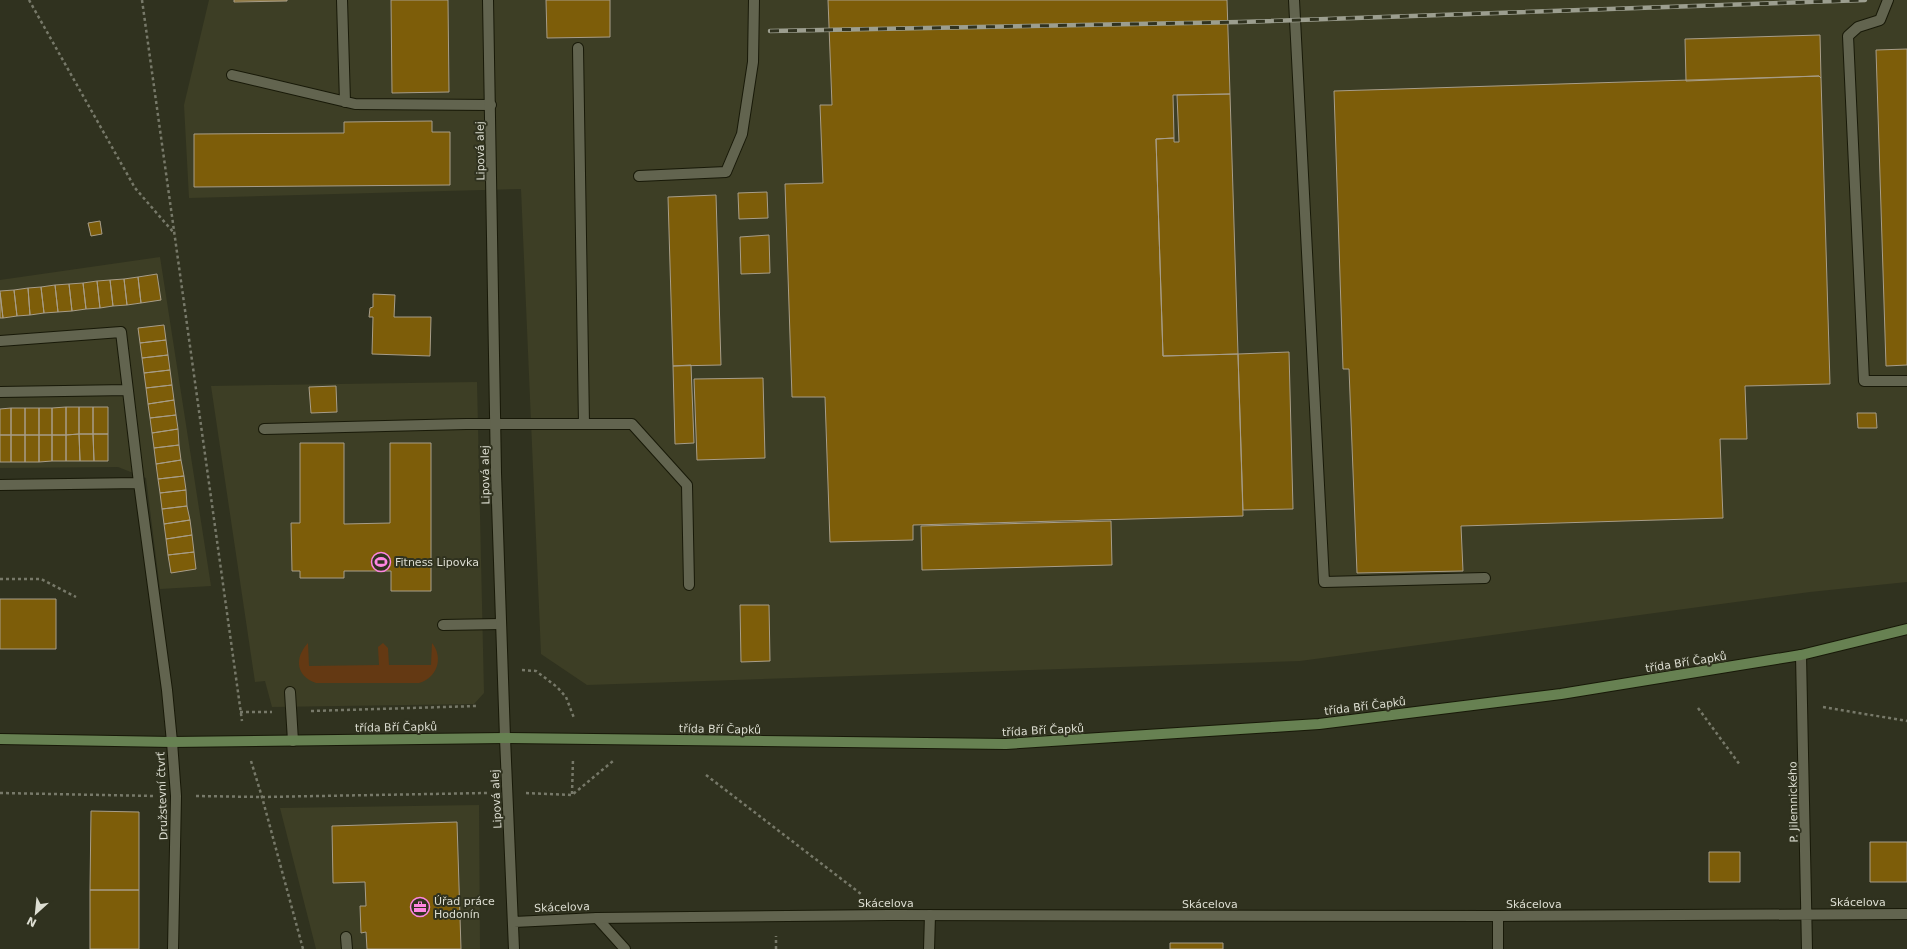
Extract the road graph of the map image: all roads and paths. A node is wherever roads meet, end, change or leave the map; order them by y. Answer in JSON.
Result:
{"nodes":[{"id":1,"x":29,"y":0,"type":"edge"},
{"id":2,"x":142,"y":0,"type":"edge"},
{"id":3,"x":342,"y":0,"type":"edge"},
{"id":4,"x":488,"y":0,"type":"edge"},
{"id":5,"x":754,"y":0,"type":"edge"},
{"id":6,"x":1294,"y":0,"type":"edge"},
{"id":7,"x":1888,"y":0,"type":"edge"},
{"id":8,"x":578,"y":48,"type":"dead end"},
{"id":9,"x":232,"y":75,"type":"dead end"},
{"id":10,"x":345,"y":102,"type":"junction"},
{"id":11,"x":491,"y":105,"type":"junction"},
{"id":12,"x":639,"y":176,"type":"dead end"},
{"id":13,"x":174,"y":233,"type":"junction"},
{"id":14,"x":0,"y":341,"type":"edge"},
{"id":15,"x":1907,"y":380,"type":"edge"},
{"id":16,"x":128,"y":390,"type":"junction"},
{"id":17,"x":0,"y":392,"type":"edge"},
{"id":18,"x":496,"y":424,"type":"junction"},
{"id":19,"x":584,"y":424,"type":"junction"},
{"id":20,"x":264,"y":429,"type":"dead end"},
{"id":21,"x":139,"y":483,"type":"junction"},
{"id":22,"x":0,"y":485,"type":"edge"},
{"id":23,"x":1485,"y":578,"type":"dead end"},
{"id":24,"x":0,"y":579,"type":"edge"},
{"id":25,"x":689,"y":585,"type":"dead end"},
{"id":26,"x":76,"y":597,"type":"dead end"},
{"id":27,"x":501,"y":624,"type":"junction"},
{"id":28,"x":443,"y":625,"type":"dead end"},
{"id":29,"x":1907,"y":629,"type":"edge"},
{"id":30,"x":1801,"y":655,"type":"junction"},
{"id":31,"x":503,"y":671,"type":"junction"},
{"id":32,"x":290,"y":692,"type":"dead end"},
{"id":33,"x":477,"y":706,"type":"dead end"},
{"id":34,"x":1819,"y":706,"type":"dead end"},
{"id":35,"x":1698,"y":708,"type":"dead end"},
{"id":36,"x":291,"y":711,"type":"junction"},
{"id":37,"x":240,"y":712,"type":"junction"},
{"id":38,"x":1907,"y":721,"type":"edge"},
{"id":39,"x":505,"y":738,"type":"junction"},
{"id":40,"x":0,"y":739,"type":"edge"},
{"id":41,"x":574,"y":739,"type":"junction"},
{"id":42,"x":293,"y":740,"type":"junction"},
{"id":43,"x":244,"y":741,"type":"junction"},
{"id":44,"x":172,"y":742,"type":"junction"},
{"id":45,"x":1740,"y":765,"type":"dead end"},
{"id":46,"x":598,"y":773,"type":"dead end"},
{"id":47,"x":706,"y":775,"type":"dead end"},
{"id":48,"x":507,"y":792,"type":"junction"},
{"id":49,"x":0,"y":794,"type":"edge"},
{"id":50,"x":572,"y":795,"type":"junction"},
{"id":51,"x":176,"y":796,"type":"junction"},
{"id":52,"x":262,"y":797,"type":"junction"},
{"id":53,"x":1907,"y":914,"type":"edge"},
{"id":54,"x":889,"y":915,"type":"junction"},
{"id":55,"x":930,"y":915,"type":"junction"},
{"id":56,"x":1807,"y":915,"type":"junction"},
{"id":57,"x":1498,"y":916,"type":"junction"},
{"id":58,"x":597,"y":918,"type":"junction"},
{"id":59,"x":514,"y":922,"type":"junction"},
{"id":60,"x":346,"y":937,"type":"dead end"},
{"id":61,"x":173,"y":949,"type":"edge"},
{"id":62,"x":303,"y":949,"type":"edge"},
{"id":63,"x":347,"y":949,"type":"edge"},
{"id":64,"x":514,"y":949,"type":"edge"},
{"id":65,"x":625,"y":949,"type":"edge"},
{"id":66,"x":929,"y":949,"type":"edge"},
{"id":67,"x":1498,"y":949,"type":"edge"},
{"id":68,"x":1807,"y":949,"type":"edge"}],
"edges":[{"from":1,"to":13,"type":"path"},
{"from":2,"to":13,"type":"path"},
{"from":3,"to":10,"type":"street"},
{"from":4,"to":11,"type":"street","name":"Lipová alej"},
{"from":5,"to":12,"type":"street"},
{"from":6,"to":23,"type":"street"},
{"from":7,"to":15,"type":"street"},
{"from":8,"to":19,"type":"street"},
{"from":9,"to":10,"type":"street"},
{"from":10,"to":11,"type":"street"},
{"from":11,"to":18,"type":"street","name":"Lipová alej"},
{"from":13,"to":37,"type":"path"},
{"from":14,"to":16,"type":"street"},
{"from":16,"to":17,"type":"street"},
{"from":16,"to":21,"type":"street"},
{"from":18,"to":19,"type":"street"},
{"from":18,"to":20,"type":"street"},
{"from":18,"to":27,"type":"street","name":"Lipová alej"},
{"from":19,"to":25,"type":"street"},
{"from":21,"to":22,"type":"street"},
{"from":21,"to":44,"type":"street"},
{"from":24,"to":26,"type":"path"},
{"from":27,"to":28,"type":"street"},
{"from":27,"to":31,"type":"street","name":"Lipová alej"},
{"from":29,"to":30,"type":"street","name":"třída Bří Čapků"},
{"from":30,"to":41,"type":"street","name":"třída Bří Čapků"},
{"from":30,"to":56,"type":"street","name":"P. Jilemnického"},
{"from":31,"to":39,"type":"street","name":"Lipová alej"},
{"from":31,"to":41,"type":"path"},
{"from":32,"to":36,"type":"street"},
{"from":33,"to":36,"type":"path"},
{"from":34,"to":38,"type":"path"},
{"from":35,"to":45,"type":"path"},
{"from":36,"to":37,"type":"path"},
{"from":36,"to":42,"type":"street"},
{"from":37,"to":43,"type":"path"},
{"from":39,"to":41,"type":"street","name":"třída Bří Čapků"},
{"from":39,"to":42,"type":"street","name":"třída Bří Čapků"},
{"from":39,"to":48,"type":"street","name":"Lipová alej"},
{"from":40,"to":44,"type":"street","name":"Družstevní čtvrť"},
{"from":41,"to":50,"type":"path"},
{"from":42,"to":43,"type":"street","name":"třída Bří Čapků"},
{"from":43,"to":44,"type":"street","name":"třída Bří Čapků"},
{"from":43,"to":52,"type":"path"},
{"from":44,"to":51,"type":"street","name":"Družstevní čtvrť"},
{"from":46,"to":50,"type":"path"},
{"from":47,"to":54,"type":"path"},
{"from":48,"to":50,"type":"path"},
{"from":48,"to":52,"type":"path"},
{"from":48,"to":59,"type":"street","name":"Lipová alej"},
{"from":49,"to":51,"type":"path"},
{"from":51,"to":52,"type":"path"},
{"from":51,"to":61,"type":"street","name":"Družstevní čtvrť"},
{"from":52,"to":62,"type":"path"},
{"from":53,"to":56,"type":"street","name":"Skácelova"},
{"from":54,"to":55,"type":"street","name":"Skácelova"},
{"from":54,"to":58,"type":"street","name":"Skácelova"},
{"from":55,"to":57,"type":"street","name":"Skácelova"},
{"from":55,"to":66,"type":"street"},
{"from":56,"to":57,"type":"street","name":"Skácelova"},
{"from":56,"to":68,"type":"street","name":"P. Jilemnického"},
{"from":57,"to":67,"type":"street"},
{"from":58,"to":59,"type":"street","name":"Skácelova"},
{"from":58,"to":65,"type":"street"},
{"from":59,"to":64,"type":"street","name":"Lipová alej"},
{"from":60,"to":63,"type":"street"}]}
